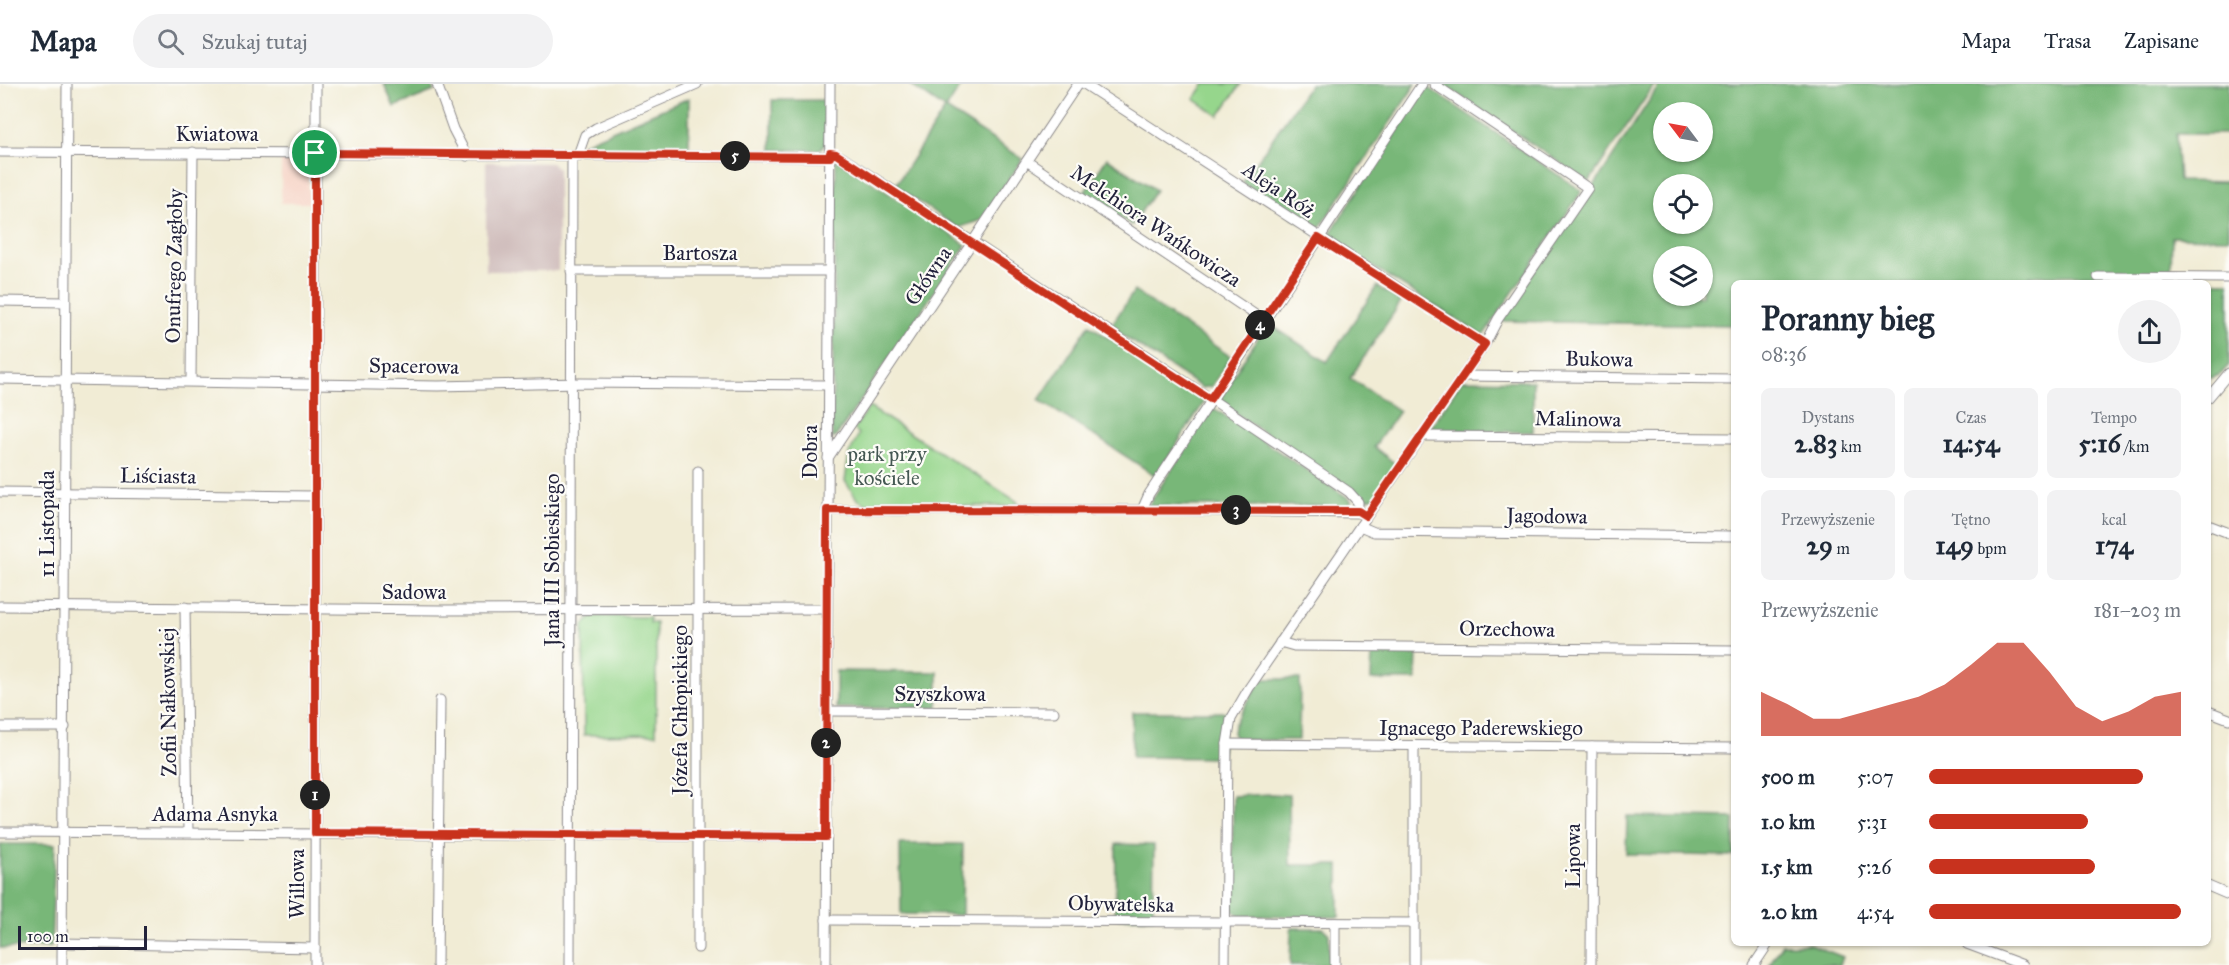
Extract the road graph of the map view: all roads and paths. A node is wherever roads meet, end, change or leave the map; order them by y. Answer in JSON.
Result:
{"nodes":[{"id":1,"x":67,"y":84,"type":"edge"},
{"id":2,"x":316,"y":84,"type":"edge"},
{"id":3,"x":437,"y":84,"type":"edge"},
{"id":4,"x":697,"y":84,"type":"edge"},
{"id":5,"x":830,"y":84,"type":"edge"},
{"id":6,"x":1078,"y":84,"type":"edge"},
{"id":7,"x":1084,"y":84,"type":"edge"},
{"id":8,"x":1422,"y":84,"type":"edge"},
{"id":9,"x":1434,"y":84,"type":"edge"},
{"id":10,"x":0,"y":152,"type":"edge"},
{"id":11,"x":66,"y":152,"type":"junction"},
{"id":12,"x":193,"y":152,"type":"junction"},
{"id":13,"x":315,"y":153,"type":"junction"},
{"id":14,"x":575,"y":155,"type":"junction"},
{"id":15,"x":830,"y":155,"type":"junction"},
{"id":16,"x":467,"y":156,"type":"junction"},
{"id":17,"x":1028,"y":162,"type":"junction"},
{"id":18,"x":1318,"y":238,"type":"junction"},
{"id":19,"x":973,"y":242,"type":"junction"},
{"id":20,"x":571,"y":271,"type":"junction"},
{"id":21,"x":830,"y":271,"type":"junction"},
{"id":22,"x":2098,"y":277,"type":"dead end"},
{"id":23,"x":2229,"y":278,"type":"edge"},
{"id":24,"x":0,"y":301,"type":"edge"},
{"id":25,"x":65,"y":302,"type":"junction"},
{"id":26,"x":1263,"y":320,"type":"junction"},
{"id":27,"x":1485,"y":344,"type":"junction"},
{"id":28,"x":2229,"y":373,"type":"edge"},
{"id":29,"x":1463,"y":376,"type":"junction"},
{"id":30,"x":0,"y":379,"type":"edge"},
{"id":31,"x":64,"y":379,"type":"junction"},
{"id":32,"x":1731,"y":379,"type":"edge"},
{"id":33,"x":191,"y":381,"type":"junction"},
{"id":34,"x":314,"y":382,"type":"junction"},
{"id":35,"x":570,"y":383,"type":"junction"},
{"id":36,"x":828,"y":385,"type":"junction"},
{"id":37,"x":2213,"y":387,"type":"edge"},
{"id":38,"x":1210,"y":399,"type":"junction"},
{"id":39,"x":1422,"y":436,"type":"junction"},
{"id":40,"x":1731,"y":438,"type":"edge"},
{"id":41,"x":828,"y":458,"type":"junction"},
{"id":42,"x":698,"y":471,"type":"dead end"},
{"id":43,"x":0,"y":492,"type":"edge"},
{"id":44,"x":65,"y":493,"type":"junction"},
{"id":45,"x":315,"y":496,"type":"junction"},
{"id":46,"x":827,"y":510,"type":"junction"},
{"id":47,"x":1142,"y":510,"type":"junction"},
{"id":48,"x":1362,"y":514,"type":"junction"},
{"id":49,"x":1360,"y":526,"type":"junction"},
{"id":50,"x":2211,"y":526,"type":"edge"},
{"id":51,"x":2229,"y":533,"type":"edge"},
{"id":52,"x":1731,"y":536,"type":"edge"},
{"id":53,"x":0,"y":606,"type":"edge"},
{"id":54,"x":64,"y":606,"type":"junction"},
{"id":55,"x":185,"y":607,"type":"junction"},
{"id":56,"x":315,"y":609,"type":"junction"},
{"id":57,"x":827,"y":609,"type":"junction"},
{"id":58,"x":570,"y":610,"type":"junction"},
{"id":59,"x":697,"y":611,"type":"junction"},
{"id":60,"x":1280,"y":642,"type":"junction"},
{"id":61,"x":1731,"y":650,"type":"edge"},
{"id":62,"x":440,"y":700,"type":"dead end"},
{"id":63,"x":826,"y":711,"type":"junction"},
{"id":64,"x":1054,"y":712,"type":"dead end"},
{"id":65,"x":2211,"y":712,"type":"edge"},
{"id":66,"x":2229,"y":719,"type":"edge"},
{"id":67,"x":0,"y":726,"type":"edge"},
{"id":68,"x":65,"y":727,"type":"junction"},
{"id":69,"x":1227,"y":744,"type":"junction"},
{"id":70,"x":1414,"y":746,"type":"junction"},
{"id":71,"x":1592,"y":747,"type":"junction"},
{"id":72,"x":1731,"y":748,"type":"edge"},
{"id":73,"x":0,"y":832,"type":"edge"},
{"id":74,"x":65,"y":832,"type":"junction"},
{"id":75,"x":188,"y":832,"type":"junction"},
{"id":76,"x":315,"y":833,"type":"junction"},
{"id":77,"x":439,"y":833,"type":"junction"},
{"id":78,"x":570,"y":834,"type":"junction"},
{"id":79,"x":698,"y":837,"type":"junction"},
{"id":80,"x":826,"y":837,"type":"junction"},
{"id":81,"x":2211,"y":887,"type":"edge"},
{"id":82,"x":2229,"y":895,"type":"edge"},
{"id":83,"x":826,"y":920,"type":"junction"},
{"id":84,"x":1335,"y":923,"type":"junction"},
{"id":85,"x":1414,"y":923,"type":"junction"},
{"id":86,"x":1226,"y":924,"type":"junction"},
{"id":87,"x":62,"y":943,"type":"junction"},
{"id":88,"x":1767,"y":946,"type":"edge"},
{"id":89,"x":1972,"y":946,"type":"edge"},
{"id":90,"x":315,"y":948,"type":"junction"},
{"id":91,"x":698,"y":948,"type":"dead end"},
{"id":92,"x":62,"y":965,"type":"edge"},
{"id":93,"x":315,"y":965,"type":"edge"},
{"id":94,"x":437,"y":965,"type":"edge"},
{"id":95,"x":570,"y":965,"type":"edge"},
{"id":96,"x":826,"y":965,"type":"edge"},
{"id":97,"x":1225,"y":965,"type":"edge"},
{"id":98,"x":1335,"y":965,"type":"edge"},
{"id":99,"x":1414,"y":965,"type":"edge"},
{"id":100,"x":1591,"y":965,"type":"edge"},
{"id":101,"x":1754,"y":965,"type":"edge"},
{"id":102,"x":2024,"y":965,"type":"edge"}],
"edges":[{"from":1,"to":11,"type":"street","name":"11 Listopada"},
{"from":2,"to":13,"type":"street","name":"Willowa"},
{"from":3,"to":16,"type":"street"},
{"from":4,"to":14,"type":"street"},
{"from":5,"to":15,"type":"street","name":"Dobra"},
{"from":6,"to":17,"type":"street","name":"Główna"},
{"from":7,"to":18,"type":"street","name":"Aleja Róż"},
{"from":8,"to":18,"type":"street"},
{"from":9,"to":27,"type":"street"},
{"from":10,"to":11,"type":"street","name":"Kwiatowa"},
{"from":11,"to":12,"type":"street","name":"Kwiatowa"},
{"from":11,"to":25,"type":"street","name":"11 Listopada"},
{"from":12,"to":13,"type":"street","name":"Kwiatowa"},
{"from":12,"to":33,"type":"street","name":"Onufrego Zagłoby"},
{"from":13,"to":16,"type":"street","name":"Kwiatowa"},
{"from":13,"to":34,"type":"street","name":"Willowa"},
{"from":14,"to":15,"type":"street","name":"Kwiatowa"},
{"from":14,"to":16,"type":"street","name":"Kwiatowa"},
{"from":14,"to":20,"type":"street","name":"Jana III Sobieskiego"},
{"from":15,"to":19,"type":"street"},
{"from":15,"to":21,"type":"street","name":"Dobra"},
{"from":17,"to":19,"type":"street","name":"Główna"},
{"from":17,"to":26,"type":"street","name":"Melchiora Wańkowicza"},
{"from":18,"to":26,"type":"street"},
{"from":18,"to":27,"type":"street","name":"Aleja Róż"},
{"from":19,"to":38,"type":"street"},
{"from":19,"to":41,"type":"street","name":"Główna"},
{"from":20,"to":21,"type":"street","name":"Bartosza"},
{"from":20,"to":35,"type":"street","name":"Jana III Sobieskiego"},
{"from":21,"to":36,"type":"street","name":"Dobra"},
{"from":22,"to":23,"type":"street"},
{"from":24,"to":25,"type":"street"},
{"from":25,"to":31,"type":"street","name":"11 Listopada"},
{"from":26,"to":38,"type":"street"},
{"from":27,"to":29,"type":"street"},
{"from":28,"to":37,"type":"street"},
{"from":29,"to":32,"type":"street","name":"Bukowa"},
{"from":29,"to":39,"type":"street"},
{"from":30,"to":31,"type":"street","name":"Spacerowa"},
{"from":31,"to":33,"type":"street","name":"Spacerowa"},
{"from":31,"to":44,"type":"street","name":"11 Listopada"},
{"from":33,"to":34,"type":"street","name":"Spacerowa"},
{"from":34,"to":35,"type":"street","name":"Spacerowa"},
{"from":34,"to":45,"type":"street","name":"Willowa"},
{"from":35,"to":36,"type":"street","name":"Spacerowa"},
{"from":35,"to":58,"type":"street","name":"Jana III Sobieskiego"},
{"from":36,"to":41,"type":"street","name":"Dobra"},
{"from":38,"to":47,"type":"street"},
{"from":38,"to":48,"type":"street"},
{"from":39,"to":40,"type":"street","name":"Malinowa"},
{"from":39,"to":48,"type":"street"},
{"from":41,"to":46,"type":"street","name":"Dobra"},
{"from":42,"to":59,"type":"street","name":"Józefa Chłopickiego"},
{"from":43,"to":44,"type":"street","name":"Liściasta"},
{"from":44,"to":45,"type":"street","name":"Liściasta"},
{"from":44,"to":54,"type":"street","name":"11 Listopada"},
{"from":45,"to":56,"type":"street","name":"Willowa"},
{"from":46,"to":47,"type":"street"},
{"from":46,"to":57,"type":"street","name":"Dobra"},
{"from":47,"to":48,"type":"street"},
{"from":48,"to":49,"type":"street"},
{"from":49,"to":52,"type":"street","name":"Jagodowa"},
{"from":49,"to":60,"type":"street"},
{"from":50,"to":51,"type":"street"},
{"from":53,"to":54,"type":"street","name":"Sadowa"},
{"from":54,"to":55,"type":"street","name":"Sadowa"},
{"from":54,"to":68,"type":"street","name":"11 Listopada"},
{"from":55,"to":56,"type":"street","name":"Sadowa"},
{"from":55,"to":75,"type":"street","name":"Zofii Nałkowskiej"},
{"from":56,"to":58,"type":"street","name":"Sadowa"},
{"from":56,"to":76,"type":"street","name":"Willowa"},
{"from":57,"to":59,"type":"street","name":"Sadowa"},
{"from":57,"to":63,"type":"street","name":"Dobra"},
{"from":58,"to":59,"type":"street","name":"Sadowa"},
{"from":58,"to":78,"type":"street","name":"Jana III Sobieskiego"},
{"from":59,"to":79,"type":"street","name":"Józefa Chłopickiego"},
{"from":60,"to":61,"type":"street","name":"Orzechowa"},
{"from":60,"to":69,"type":"street"},
{"from":62,"to":77,"type":"street"},
{"from":63,"to":64,"type":"street","name":"Szyszkowa"},
{"from":63,"to":80,"type":"street","name":"Dobra"},
{"from":65,"to":66,"type":"street"},
{"from":67,"to":68,"type":"street"},
{"from":68,"to":74,"type":"street","name":"11 Listopada"},
{"from":69,"to":70,"type":"street","name":"Ignacego Paderewskiego"},
{"from":69,"to":86,"type":"street"},
{"from":70,"to":71,"type":"street","name":"Ignacego Paderewskiego"},
{"from":70,"to":85,"type":"street"},
{"from":71,"to":72,"type":"street","name":"Ignacego Paderewskiego"},
{"from":71,"to":100,"type":"street","name":"Lipowa"},
{"from":73,"to":74,"type":"street","name":"Adama Asnyka"},
{"from":74,"to":75,"type":"street","name":"Adama Asnyka"},
{"from":74,"to":87,"type":"street","name":"11 Listopada"},
{"from":75,"to":76,"type":"street","name":"Adama Asnyka"},
{"from":76,"to":77,"type":"street","name":"Adama Asnyka"},
{"from":76,"to":90,"type":"street","name":"Willowa"},
{"from":77,"to":78,"type":"street","name":"Adama Asnyka"},
{"from":77,"to":94,"type":"street"},
{"from":78,"to":79,"type":"street","name":"Adama Asnyka"},
{"from":78,"to":95,"type":"street","name":"Jana III Sobieskiego"},
{"from":79,"to":80,"type":"street","name":"Adama Asnyka"},
{"from":79,"to":91,"type":"street","name":"Józefa Chłopickiego"},
{"from":80,"to":83,"type":"street","name":"Dobra"},
{"from":81,"to":82,"type":"street"},
{"from":83,"to":86,"type":"street","name":"Obywatelska"},
{"from":83,"to":96,"type":"street","name":"Dobra"},
{"from":84,"to":85,"type":"street","name":"Obywatelska"},
{"from":84,"to":86,"type":"street","name":"Obywatelska"},
{"from":84,"to":98,"type":"street"},
{"from":85,"to":99,"type":"street"},
{"from":86,"to":97,"type":"street"},
{"from":87,"to":90,"type":"street"},
{"from":87,"to":92,"type":"street","name":"11 Listopada"},
{"from":88,"to":101,"type":"street"},
{"from":89,"to":102,"type":"street"},
{"from":90,"to":93,"type":"street","name":"Willowa"}]}
